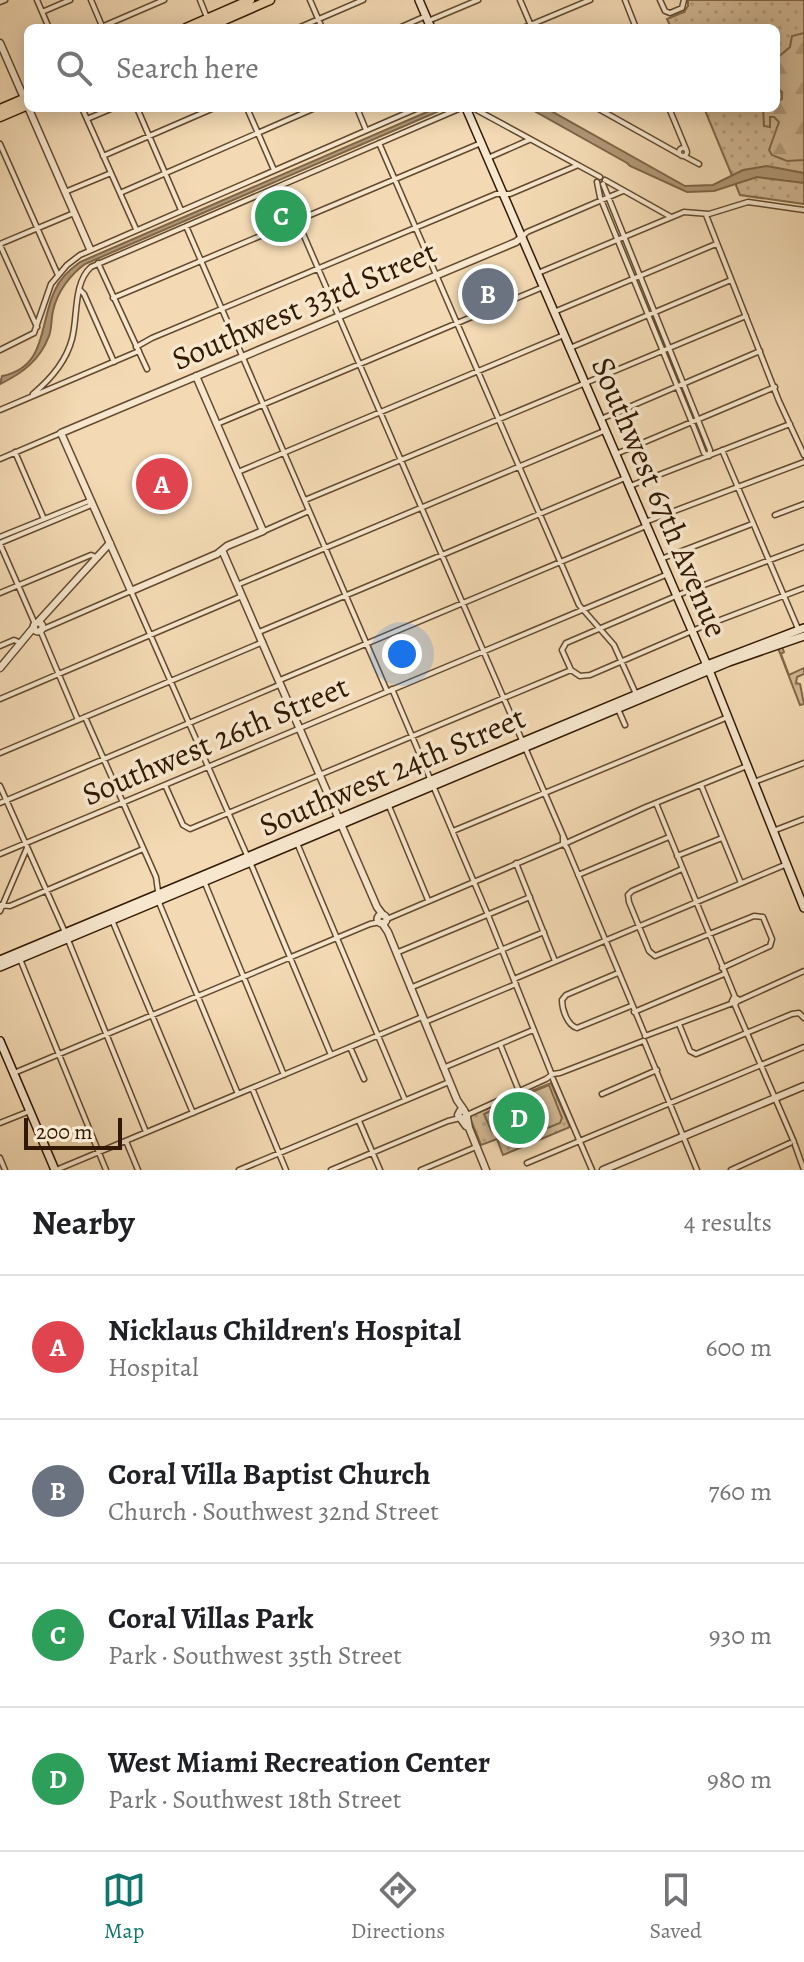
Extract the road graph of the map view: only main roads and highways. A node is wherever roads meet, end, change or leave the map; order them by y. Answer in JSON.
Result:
{"nodes":[{"id":1,"x":250,"y":0,"type":"edge"},
{"id":2,"x":270,"y":0,"type":"edge"},
{"id":3,"x":419,"y":0,"type":"edge"},
{"id":4,"x":429,"y":22,"type":"edge"},
{"id":5,"x":211,"y":24,"type":"edge"},
{"id":6,"x":211,"y":24,"type":"edge"},
{"id":7,"x":24,"y":103,"type":"edge"},
{"id":8,"x":24,"y":104,"type":"edge"},
{"id":9,"x":0,"y":109,"type":"edge"},
{"id":10,"x":466,"y":112,"type":"edge"},
{"id":11,"x":0,"y":117,"type":"edge"},
{"id":12,"x":802,"y":633,"type":"edge"},
{"id":13,"x":708,"y":668,"type":"junction"},
{"id":14,"x":804,"y":908,"type":"edge"},
{"id":15,"x":18,"y":956,"type":"junction"},
{"id":16,"x":0,"y":960,"type":"edge"},
{"id":17,"x":0,"y":967,"type":"edge"},
{"id":18,"x":0,"y":1041,"type":"edge"},
{"id":19,"x":56,"y":1170,"type":"edge"}],
"edges":[{"from":1,"to":5,"type":"main road"},
{"from":2,"to":6,"type":"main road"},
{"from":3,"to":4,"type":"main road"},
{"from":7,"to":9,"type":"main road"},
{"from":8,"to":11,"type":"main road"},
{"from":10,"to":13,"type":"main road","name":"Southwest 67th Avenue"},
{"from":12,"to":13,"type":"main road","name":"Southwest 24th Street"},
{"from":13,"to":14,"type":"main road","name":"Southwest 67th Avenue"},
{"from":13,"to":15,"type":"main road","name":"Southwest 24th Street"},
{"from":15,"to":16,"type":"main road","name":"Southwest 24th Street"},
{"from":15,"to":17,"type":"main road","name":"Southwest 24th Street"},
{"from":18,"to":19,"type":"main road"}]}
